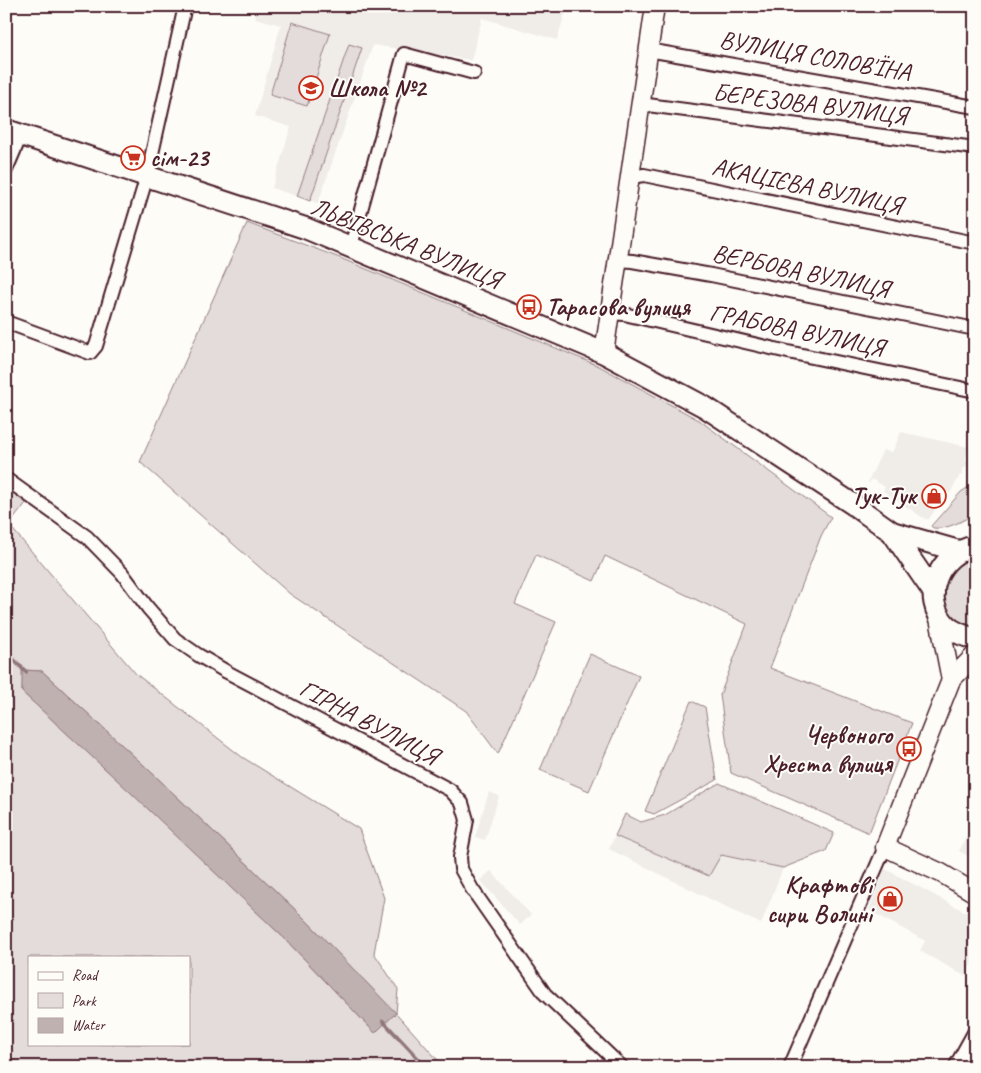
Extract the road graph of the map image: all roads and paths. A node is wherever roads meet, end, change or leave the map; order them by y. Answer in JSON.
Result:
{"nodes":[{"id":1,"x":185,"y":6,"type":"edge"},
{"id":2,"x":655,"y":6,"type":"edge"},
{"id":3,"x":648,"y":50,"type":"junction"},
{"id":4,"x":474,"y":74,"type":"dead end"},
{"id":5,"x":640,"y":104,"type":"junction"},
{"id":6,"x":975,"y":107,"type":"edge"},
{"id":7,"x":14,"y":132,"type":"edge"},
{"id":8,"x":975,"y":148,"type":"edge"},
{"id":9,"x":6,"y":170,"type":"edge"},
{"id":10,"x":147,"y":176,"type":"junction"},
{"id":11,"x":630,"y":177,"type":"junction"},
{"id":12,"x":975,"y":243,"type":"edge"},
{"id":13,"x":351,"y":246,"type":"junction"},
{"id":14,"x":618,"y":260,"type":"junction"},
{"id":15,"x":610,"y":313,"type":"junction"},
{"id":16,"x":6,"y":322,"type":"edge"},
{"id":17,"x":975,"y":329,"type":"edge"},
{"id":18,"x":604,"y":353,"type":"junction"},
{"id":19,"x":975,"y":391,"type":"edge"},
{"id":20,"x":6,"y":480,"type":"edge"},
{"id":21,"x":892,"y":532,"type":"junction"},
{"id":22,"x":968,"y":545,"type":"edge"},
{"id":23,"x":934,"y":593,"type":"junction"},
{"id":24,"x":938,"y":613,"type":"junction"},
{"id":25,"x":975,"y":639,"type":"edge"},
{"id":26,"x":975,"y":655,"type":"edge"},
{"id":27,"x":951,"y":680,"type":"junction"},
{"id":28,"x":884,"y":848,"type":"junction"},
{"id":29,"x":975,"y":892,"type":"edge"},
{"id":30,"x":975,"y":1031,"type":"edge"},
{"id":31,"x":622,"y":1067,"type":"edge"},
{"id":32,"x":790,"y":1067,"type":"edge"},
{"id":33,"x":956,"y":1067,"type":"edge"}],
"edges":[{"from":1,"to":10,"type":"street"},
{"from":2,"to":3,"type":"main road"},
{"from":3,"to":5,"type":"main road"},
{"from":3,"to":6,"type":"street","name":"ВУЛИЦЯ СОЛОВ'ЇНА"},
{"from":4,"to":13,"type":"street"},
{"from":5,"to":8,"type":"street","name":"БЕРЕЗОВА ВУЛИЦЯ"},
{"from":5,"to":11,"type":"main road"},
{"from":7,"to":9,"type":"street"},
{"from":7,"to":10,"type":"main road","name":"ЛЬВІВСЬКА ВУЛИЦЯ"},
{"from":10,"to":13,"type":"main road","name":"ЛЬВІВСЬКА ВУЛИЦЯ"},
{"from":10,"to":16,"type":"street"},
{"from":11,"to":12,"type":"street","name":"АКАЦІЄВА ВУЛИЦЯ"},
{"from":11,"to":14,"type":"main road"},
{"from":13,"to":18,"type":"main road","name":"ЛЬВІВСЬКА ВУЛИЦЯ"},
{"from":14,"to":15,"type":"main road"},
{"from":14,"to":17,"type":"street","name":"ВЕРБОВА ВУЛИЦЯ"},
{"from":15,"to":18,"type":"main road"},
{"from":15,"to":19,"type":"street","name":"ГРАБОВА ВУЛИЦЯ"},
{"from":18,"to":21,"type":"main road","name":"ЛЬВІВСЬКА ВУЛИЦЯ"},
{"from":20,"to":31,"type":"street","name":"ГІРНА ВУЛИЦЯ"},
{"from":21,"to":22,"type":"main road","name":"ЛЬВІВСЬКА ВУЛИЦЯ"},
{"from":21,"to":23,"type":"main road","name":"ЛЬВІВСЬКА ВУЛИЦЯ"},
{"from":22,"to":23,"type":"main road"},
{"from":23,"to":24,"type":"main road"},
{"from":24,"to":25,"type":"main road"},
{"from":24,"to":27,"type":"main road"},
{"from":26,"to":27,"type":"main road"},
{"from":27,"to":28,"type":"main road"},
{"from":28,"to":29,"type":"main road"},
{"from":28,"to":32,"type":"street"},
{"from":30,"to":33,"type":"street"}]}
